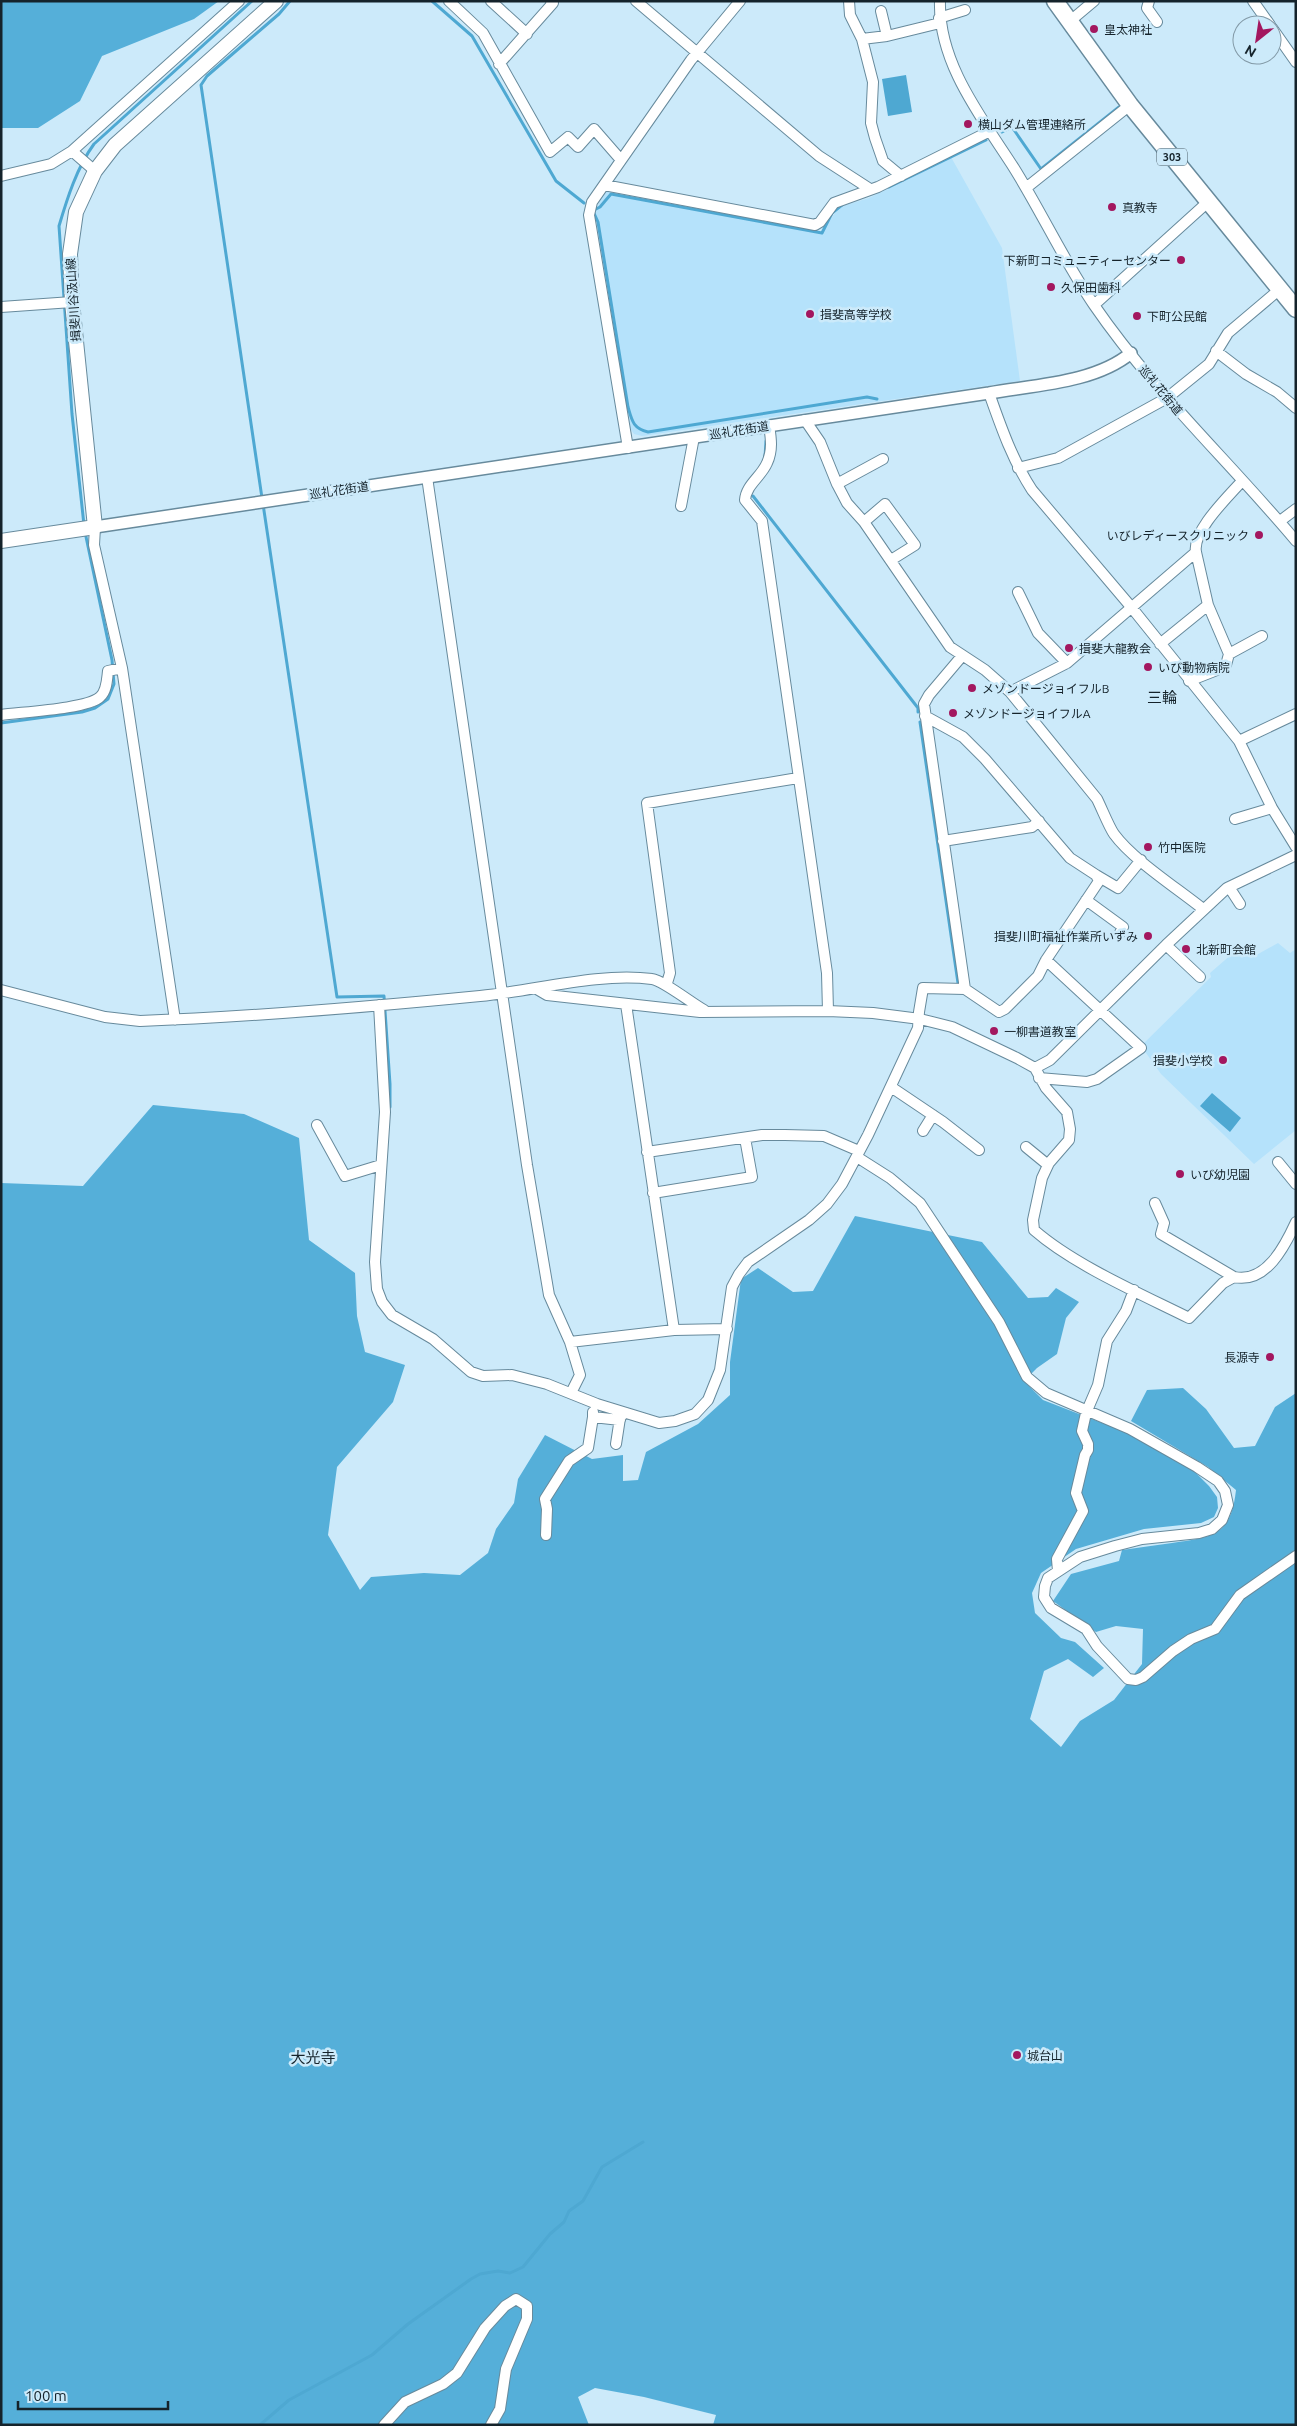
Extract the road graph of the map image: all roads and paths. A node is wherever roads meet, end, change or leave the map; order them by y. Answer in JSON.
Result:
{"nodes":[{"id":1,"x":239,"y":1,"type":"edge"},
{"id":2,"x":276,"y":1,"type":"edge"},
{"id":3,"x":449,"y":1,"type":"edge"},
{"id":4,"x":491,"y":1,"type":"edge"},
{"id":5,"x":551,"y":1,"type":"edge"},
{"id":6,"x":636,"y":1,"type":"edge"},
{"id":7,"x":740,"y":1,"type":"edge"},
{"id":8,"x":849,"y":1,"type":"edge"},
{"id":9,"x":940,"y":1,"type":"edge"},
{"id":10,"x":1055,"y":1,"type":"edge"},
{"id":11,"x":1094,"y":1,"type":"edge"},
{"id":12,"x":1149,"y":1,"type":"edge"},
{"id":13,"x":1253,"y":1,"type":"edge"},
{"id":14,"x":966,"y":10,"type":"dead end"},
{"id":15,"x":881,"y":11,"type":"dead end"},
{"id":16,"x":1263,"y":15,"type":"edge"},
{"id":17,"x":940,"y":20,"type":"junction"},
{"id":18,"x":1069,"y":22,"type":"junction"},
{"id":19,"x":1157,"y":22,"type":"dead end"},
{"id":20,"x":527,"y":34,"type":"junction"},
{"id":21,"x":887,"y":36,"type":"junction"},
{"id":22,"x":862,"y":39,"type":"junction"},
{"id":23,"x":1282,"y":41,"type":"edge"},
{"id":24,"x":697,"y":53,"type":"junction"},
{"id":25,"x":1295,"y":59,"type":"edge"},
{"id":26,"x":499,"y":64,"type":"junction"},
{"id":27,"x":1130,"y":105,"type":"junction"},
{"id":28,"x":990,"y":131,"type":"junction"},
{"id":29,"x":72,"y":151,"type":"junction"},
{"id":30,"x":621,"y":160,"type":"junction"},
{"id":31,"x":95,"y":171,"type":"junction"},
{"id":32,"x":1,"y":176,"type":"edge"},
{"id":33,"x":901,"y":176,"type":"junction"},
{"id":34,"x":604,"y":186,"type":"junction"},
{"id":35,"x":1026,"y":188,"type":"junction"},
{"id":36,"x":870,"y":189,"type":"junction"},
{"id":37,"x":1209,"y":201,"type":"junction"},
{"id":38,"x":1280,"y":289,"type":"junction"},
{"id":39,"x":72,"y":302,"type":"junction"},
{"id":40,"x":1094,"y":305,"type":"junction"},
{"id":41,"x":1,"y":307,"type":"edge"},
{"id":42,"x":1296,"y":309,"type":"edge"},
{"id":43,"x":1216,"y":351,"type":"junction"},
{"id":44,"x":1131,"y":353,"type":"junction"},
{"id":45,"x":989,"y":393,"type":"junction"},
{"id":46,"x":1167,"y":398,"type":"junction"},
{"id":47,"x":1296,"y":408,"type":"edge"},
{"id":48,"x":805,"y":420,"type":"junction"},
{"id":49,"x":770,"y":425,"type":"junction"},
{"id":50,"x":694,"y":437,"type":"junction"},
{"id":51,"x":628,"y":448,"type":"junction"},
{"id":52,"x":884,"y":458,"type":"dead end"},
{"id":53,"x":1018,"y":468,"type":"junction"},
{"id":54,"x":427,"y":477,"type":"junction"},
{"id":55,"x":1242,"y":481,"type":"junction"},
{"id":56,"x":837,"y":484,"type":"junction"},
{"id":57,"x":681,"y":506,"type":"dead end"},
{"id":58,"x":1296,"y":509,"type":"edge"},
{"id":59,"x":1280,"y":521,"type":"junction"},
{"id":60,"x":864,"y":522,"type":"junction"},
{"id":61,"x":95,"y":527,"type":"junction"},
{"id":62,"x":1,"y":541,"type":"edge"},
{"id":63,"x":1296,"y":541,"type":"edge"},
{"id":64,"x":1196,"y":552,"type":"junction"},
{"id":65,"x":891,"y":560,"type":"junction"},
{"id":66,"x":1018,"y":592,"type":"dead end"},
{"id":67,"x":1208,"y":605,"type":"junction"},
{"id":68,"x":1132,"y":608,"type":"junction"},
{"id":69,"x":1262,"y":636,"type":"dead end"},
{"id":70,"x":1160,"y":644,"type":"junction"},
{"id":71,"x":1229,"y":654,"type":"junction"},
{"id":72,"x":962,"y":656,"type":"junction"},
{"id":73,"x":1067,"y":663,"type":"junction"},
{"id":74,"x":122,"y":668,"type":"junction"},
{"id":75,"x":1190,"y":681,"type":"junction"},
{"id":76,"x":1010,"y":692,"type":"junction"},
{"id":77,"x":1296,"y":714,"type":"edge"},
{"id":78,"x":1,"y":715,"type":"edge"},
{"id":79,"x":925,"y":716,"type":"junction"},
{"id":80,"x":1238,"y":741,"type":"junction"},
{"id":81,"x":798,"y":778,"type":"junction"},
{"id":82,"x":1272,"y":808,"type":"junction"},
{"id":83,"x":1235,"y":819,"type":"dead end"},
{"id":84,"x":1039,"y":821,"type":"junction"},
{"id":85,"x":944,"y":841,"type":"junction"},
{"id":86,"x":1296,"y":847,"type":"edge"},
{"id":87,"x":1296,"y":855,"type":"edge"},
{"id":88,"x":1141,"y":860,"type":"junction"},
{"id":89,"x":1096,"y":875,"type":"junction"},
{"id":90,"x":1229,"y":887,"type":"junction"},
{"id":91,"x":1086,"y":900,"type":"junction"},
{"id":92,"x":1240,"y":904,"type":"dead end"},
{"id":93,"x":1203,"y":909,"type":"junction"},
{"id":94,"x":1120,"y":933,"type":"dead end"},
{"id":95,"x":1166,"y":945,"type":"junction"},
{"id":96,"x":1046,"y":960,"type":"junction"},
{"id":97,"x":1200,"y":977,"type":"dead end"},
{"id":98,"x":667,"y":983,"type":"dead end"},
{"id":99,"x":535,"y":988,"type":"junction"},
{"id":100,"x":965,"y":989,"type":"junction"},
{"id":101,"x":1,"y":990,"type":"edge"},
{"id":102,"x":502,"y":994,"type":"junction"},
{"id":103,"x":626,"y":1004,"type":"junction"},
{"id":104,"x":379,"y":1005,"type":"junction"},
{"id":105,"x":704,"y":1010,"type":"junction"},
{"id":106,"x":1101,"y":1010,"type":"junction"},
{"id":107,"x":828,"y":1011,"type":"junction"},
{"id":108,"x":920,"y":1019,"type":"junction"},
{"id":109,"x":175,"y":1020,"type":"junction"},
{"id":110,"x":1037,"y":1073,"type":"junction"},
{"id":111,"x":891,"y":1087,"type":"junction"},
{"id":112,"x":933,"y":1115,"type":"junction"},
{"id":113,"x":317,"y":1125,"type":"dead end"},
{"id":114,"x":923,"y":1130,"type":"dead end"},
{"id":115,"x":745,"y":1138,"type":"junction"},
{"id":116,"x":1026,"y":1146,"type":"dead end"},
{"id":117,"x":979,"y":1150,"type":"dead end"},
{"id":118,"x":647,"y":1152,"type":"junction"},
{"id":119,"x":858,"y":1154,"type":"junction"},
{"id":120,"x":1278,"y":1162,"type":"dead end"},
{"id":121,"x":381,"y":1165,"type":"junction"},
{"id":122,"x":1048,"y":1166,"type":"junction"},
{"id":123,"x":1296,"y":1184,"type":"edge"},
{"id":124,"x":653,"y":1193,"type":"junction"},
{"id":125,"x":1155,"y":1203,"type":"dead end"},
{"id":126,"x":1296,"y":1222,"type":"edge"},
{"id":127,"x":1234,"y":1277,"type":"junction"},
{"id":128,"x":1134,"y":1290,"type":"junction"},
{"id":129,"x":727,"y":1329,"type":"junction"},
{"id":130,"x":674,"y":1330,"type":"junction"},
{"id":131,"x":570,"y":1342,"type":"junction"},
{"id":132,"x":572,"y":1393,"type":"junction"},
{"id":133,"x":595,"y":1403,"type":"junction"},
{"id":134,"x":1088,"y":1409,"type":"junction"},
{"id":135,"x":622,"y":1416,"type":"junction"},
{"id":136,"x":593,"y":1417,"type":"junction"},
{"id":137,"x":616,"y":1444,"type":"dead end"},
{"id":138,"x":546,"y":1535,"type":"dead end"},
{"id":139,"x":1296,"y":1556,"type":"edge"},
{"id":140,"x":1058,"y":1571,"type":"junction"},
{"id":141,"x":384,"y":2425,"type":"edge"},
{"id":142,"x":491,"y":2425,"type":"edge"}],
"edges":[{"from":1,"to":29,"type":"street"},
{"from":2,"to":31,"type":"main road","name":"揖斐川谷汲山線"},
{"from":3,"to":26,"type":"street"},
{"from":4,"to":20,"type":"street"},
{"from":5,"to":20,"type":"street"},
{"from":6,"to":24,"type":"street"},
{"from":7,"to":24,"type":"street"},
{"from":8,"to":22,"type":"street"},
{"from":9,"to":17,"type":"street"},
{"from":10,"to":18,"type":"highway","number":"303"},
{"from":11,"to":18,"type":"street"},
{"from":12,"to":19,"type":"street"},
{"from":13,"to":16,"type":"street"},
{"from":14,"to":17,"type":"street"},
{"from":15,"to":21,"type":"street"},
{"from":17,"to":21,"type":"street"},
{"from":17,"to":28,"type":"street"},
{"from":18,"to":27,"type":"highway","number":"303"},
{"from":20,"to":26,"type":"street"},
{"from":21,"to":22,"type":"street"},
{"from":22,"to":33,"type":"street"},
{"from":23,"to":25,"type":"street"},
{"from":24,"to":30,"type":"street"},
{"from":24,"to":36,"type":"street"},
{"from":26,"to":30,"type":"street"},
{"from":27,"to":35,"type":"street"},
{"from":27,"to":37,"type":"highway","number":"303"},
{"from":28,"to":33,"type":"street"},
{"from":28,"to":35,"type":"street"},
{"from":29,"to":31,"type":"street"},
{"from":29,"to":32,"type":"street"},
{"from":30,"to":34,"type":"street"},
{"from":31,"to":39,"type":"main road","name":"揖斐川谷汲山線"},
{"from":33,"to":36,"type":"street"},
{"from":34,"to":36,"type":"street"},
{"from":34,"to":51,"type":"street"},
{"from":35,"to":40,"type":"street"},
{"from":37,"to":38,"type":"highway","number":"303"},
{"from":37,"to":40,"type":"street"},
{"from":38,"to":42,"type":"highway","number":"303"},
{"from":38,"to":43,"type":"street"},
{"from":39,"to":41,"type":"street"},
{"from":39,"to":61,"type":"main road","name":"揖斐川谷汲山線"},
{"from":40,"to":44,"type":"street"},
{"from":43,"to":46,"type":"street"},
{"from":43,"to":47,"type":"street"},
{"from":44,"to":45,"type":"street","name":"巡礼花街道"},
{"from":44,"to":46,"type":"street","name":"巡礼花街道"},
{"from":45,"to":48,"type":"street","name":"巡礼花街道"},
{"from":45,"to":53,"type":"street"},
{"from":46,"to":53,"type":"street"},
{"from":46,"to":55,"type":"street","name":"巡礼花街道"},
{"from":48,"to":49,"type":"street","name":"巡礼花街道"},
{"from":48,"to":56,"type":"street"},
{"from":49,"to":50,"type":"street","name":"巡礼花街道"},
{"from":49,"to":81,"type":"street"},
{"from":50,"to":51,"type":"street","name":"巡礼花街道"},
{"from":50,"to":57,"type":"street"},
{"from":51,"to":54,"type":"street","name":"巡礼花街道"},
{"from":52,"to":56,"type":"street"},
{"from":53,"to":68,"type":"street"},
{"from":54,"to":61,"type":"street","name":"巡礼花街道"},
{"from":54,"to":102,"type":"street"},
{"from":55,"to":59,"type":"street","name":"巡礼花街道"},
{"from":55,"to":64,"type":"street"},
{"from":56,"to":60,"type":"street"},
{"from":58,"to":59,"type":"street"},
{"from":59,"to":63,"type":"street","name":"巡礼花街道"},
{"from":60,"to":65,"type":"street"},
{"from":60,"to":65,"type":"street"},
{"from":61,"to":62,"type":"main road"},
{"from":61,"to":74,"type":"street"},
{"from":64,"to":67,"type":"street"},
{"from":64,"to":68,"type":"street"},
{"from":65,"to":72,"type":"street"},
{"from":66,"to":73,"type":"street"},
{"from":67,"to":70,"type":"street"},
{"from":67,"to":71,"type":"street"},
{"from":68,"to":70,"type":"street"},
{"from":68,"to":73,"type":"street"},
{"from":69,"to":71,"type":"street"},
{"from":70,"to":75,"type":"street"},
{"from":71,"to":75,"type":"street"},
{"from":72,"to":76,"type":"street"},
{"from":72,"to":79,"type":"street"},
{"from":73,"to":76,"type":"street"},
{"from":74,"to":78,"type":"street"},
{"from":74,"to":109,"type":"street"},
{"from":75,"to":80,"type":"street"},
{"from":76,"to":88,"type":"street"},
{"from":77,"to":80,"type":"street"},
{"from":79,"to":84,"type":"street"},
{"from":79,"to":85,"type":"street"},
{"from":80,"to":82,"type":"street"},
{"from":81,"to":98,"type":"street"},
{"from":81,"to":107,"type":"street"},
{"from":82,"to":83,"type":"street"},
{"from":82,"to":86,"type":"street"},
{"from":84,"to":85,"type":"street"},
{"from":84,"to":89,"type":"street"},
{"from":85,"to":100,"type":"street"},
{"from":87,"to":90,"type":"street"},
{"from":88,"to":89,"type":"street"},
{"from":88,"to":93,"type":"street"},
{"from":89,"to":91,"type":"street"},
{"from":90,"to":92,"type":"street"},
{"from":90,"to":93,"type":"street"},
{"from":91,"to":94,"type":"street"},
{"from":91,"to":96,"type":"street"},
{"from":93,"to":95,"type":"street"},
{"from":95,"to":97,"type":"street"},
{"from":95,"to":106,"type":"street"},
{"from":96,"to":100,"type":"street"},
{"from":96,"to":106,"type":"street"},
{"from":99,"to":102,"type":"street"},
{"from":99,"to":103,"type":"street"},
{"from":99,"to":105,"type":"street"},
{"from":100,"to":108,"type":"street"},
{"from":101,"to":109,"type":"street"},
{"from":102,"to":104,"type":"street"},
{"from":102,"to":131,"type":"street"},
{"from":103,"to":105,"type":"street"},
{"from":103,"to":118,"type":"street"},
{"from":104,"to":109,"type":"street"},
{"from":104,"to":121,"type":"street"},
{"from":105,"to":107,"type":"street"},
{"from":106,"to":110,"type":"street"},
{"from":106,"to":110,"type":"street"},
{"from":107,"to":108,"type":"street"},
{"from":108,"to":110,"type":"street"},
{"from":108,"to":111,"type":"street"},
{"from":110,"to":122,"type":"street"},
{"from":111,"to":112,"type":"street"},
{"from":111,"to":119,"type":"street"},
{"from":112,"to":114,"type":"street"},
{"from":112,"to":117,"type":"street"},
{"from":113,"to":121,"type":"street"},
{"from":115,"to":118,"type":"street"},
{"from":115,"to":119,"type":"street"},
{"from":115,"to":124,"type":"street"},
{"from":116,"to":122,"type":"street"},
{"from":118,"to":124,"type":"street"},
{"from":119,"to":129,"type":"street"},
{"from":119,"to":134,"type":"street"},
{"from":120,"to":123,"type":"street"},
{"from":121,"to":132,"type":"street"},
{"from":122,"to":128,"type":"street"},
{"from":124,"to":130,"type":"street"},
{"from":125,"to":127,"type":"street"},
{"from":126,"to":127,"type":"street"},
{"from":127,"to":128,"type":"street"},
{"from":128,"to":134,"type":"street"},
{"from":129,"to":130,"type":"street"},
{"from":129,"to":135,"type":"street"},
{"from":130,"to":131,"type":"street"},
{"from":131,"to":132,"type":"street"},
{"from":132,"to":133,"type":"street"},
{"from":133,"to":135,"type":"street"},
{"from":133,"to":136,"type":"street"},
{"from":134,"to":140,"type":"street"},
{"from":134,"to":140,"type":"street"},
{"from":135,"to":136,"type":"street"},
{"from":135,"to":137,"type":"street"},
{"from":136,"to":138,"type":"street"},
{"from":139,"to":140,"type":"street"},
{"from":141,"to":142,"type":"street"}]}
